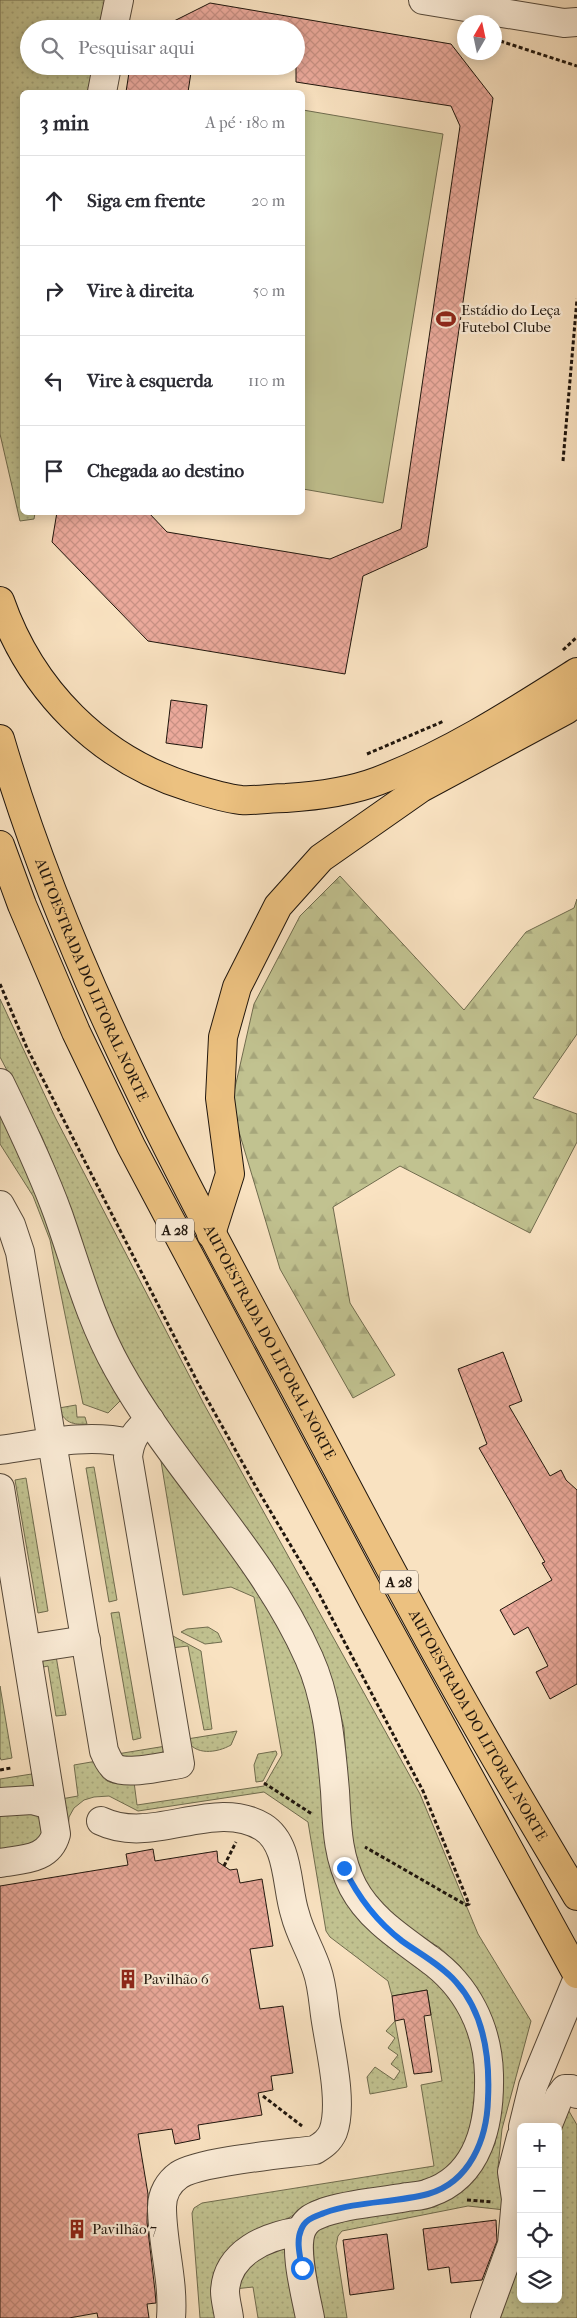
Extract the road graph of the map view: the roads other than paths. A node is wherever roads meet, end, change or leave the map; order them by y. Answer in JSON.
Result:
{"nodes":[{"id":1,"x":119,"y":0,"type":"edge"},
{"id":2,"x":423,"y":0,"type":"edge"},
{"id":3,"x":115,"y":20,"type":"edge"},
{"id":4,"x":577,"y":22,"type":"edge"},
{"id":5,"x":105,"y":75,"type":"edge"},
{"id":6,"x":102,"y":90,"type":"edge"},
{"id":7,"x":0,"y":601,"type":"edge"},
{"id":8,"x":567,"y":664,"type":"edge"},
{"id":9,"x":577,"y":702,"type":"edge"},
{"id":10,"x":0,"y":738,"type":"edge"},
{"id":11,"x":0,"y":844,"type":"edge"},
{"id":12,"x":0,"y":1083,"type":"edge"},
{"id":13,"x":0,"y":1205,"type":"edge"},
{"id":14,"x":211,"y":1234,"type":"junction"},
{"id":15,"x":150,"y":1420,"type":"junction"},
{"id":16,"x":53,"y":1442,"type":"junction"},
{"id":17,"x":129,"y":1443,"type":"junction"},
{"id":18,"x":0,"y":1450,"type":"edge"},
{"id":19,"x":0,"y":1488,"type":"edge"},
{"id":20,"x":86,"y":1640,"type":"junction"},
{"id":21,"x":27,"y":1649,"type":"junction"},
{"id":22,"x":0,"y":1802,"type":"edge"},
{"id":23,"x":51,"y":1805,"type":"junction"},
{"id":24,"x":101,"y":1821,"type":"dead end"},
{"id":25,"x":0,"y":1863,"type":"edge"},
{"id":26,"x":577,"y":1896,"type":"edge"},
{"id":27,"x":577,"y":1974,"type":"edge"},
{"id":28,"x":577,"y":1980,"type":"edge"},
{"id":29,"x":577,"y":2094,"type":"edge"},
{"id":30,"x":524,"y":2123,"type":"edge"},
{"id":31,"x":549,"y":2123,"type":"edge"},
{"id":32,"x":517,"y":2153,"type":"edge"},
{"id":33,"x":517,"y":2182,"type":"edge"},
{"id":34,"x":300,"y":2231,"type":"junction"},
{"id":35,"x":172,"y":2318,"type":"edge"},
{"id":36,"x":229,"y":2318,"type":"edge"},
{"id":37,"x":310,"y":2318,"type":"edge"},
{"id":38,"x":485,"y":2318,"type":"edge"}],
"edges":[{"from":1,"to":3,"type":"street"},
{"from":2,"to":4,"type":"street"},
{"from":5,"to":6,"type":"street"},
{"from":7,"to":8,"type":"highway"},
{"from":9,"to":14,"type":"highway"},
{"from":10,"to":14,"type":"highway","name":"AUTOESTRADA DO LITORAL NORTE","number":"A 28"},
{"from":11,"to":27,"type":"highway","name":"AUTOESTRADA DO LITORAL NORTE","number":"A 28"},
{"from":12,"to":15,"type":"street"},
{"from":13,"to":16,"type":"street"},
{"from":14,"to":26,"type":"highway","name":"AUTOESTRADA DO LITORAL NORTE","number":"A 28"},
{"from":15,"to":17,"type":"street"},
{"from":15,"to":34,"type":"street"},
{"from":16,"to":17,"type":"street"},
{"from":16,"to":18,"type":"street"},
{"from":16,"to":20,"type":"street"},
{"from":17,"to":20,"type":"street"},
{"from":19,"to":21,"type":"street"},
{"from":20,"to":21,"type":"street"},
{"from":21,"to":23,"type":"street"},
{"from":22,"to":23,"type":"street"},
{"from":23,"to":25,"type":"street"},
{"from":24,"to":35,"type":"street"},
{"from":28,"to":30,"type":"street"},
{"from":29,"to":31,"type":"street"},
{"from":32,"to":33,"type":"street"},
{"from":33,"to":38,"type":"street"},
{"from":34,"to":36,"type":"street"},
{"from":34,"to":37,"type":"street"}]}
